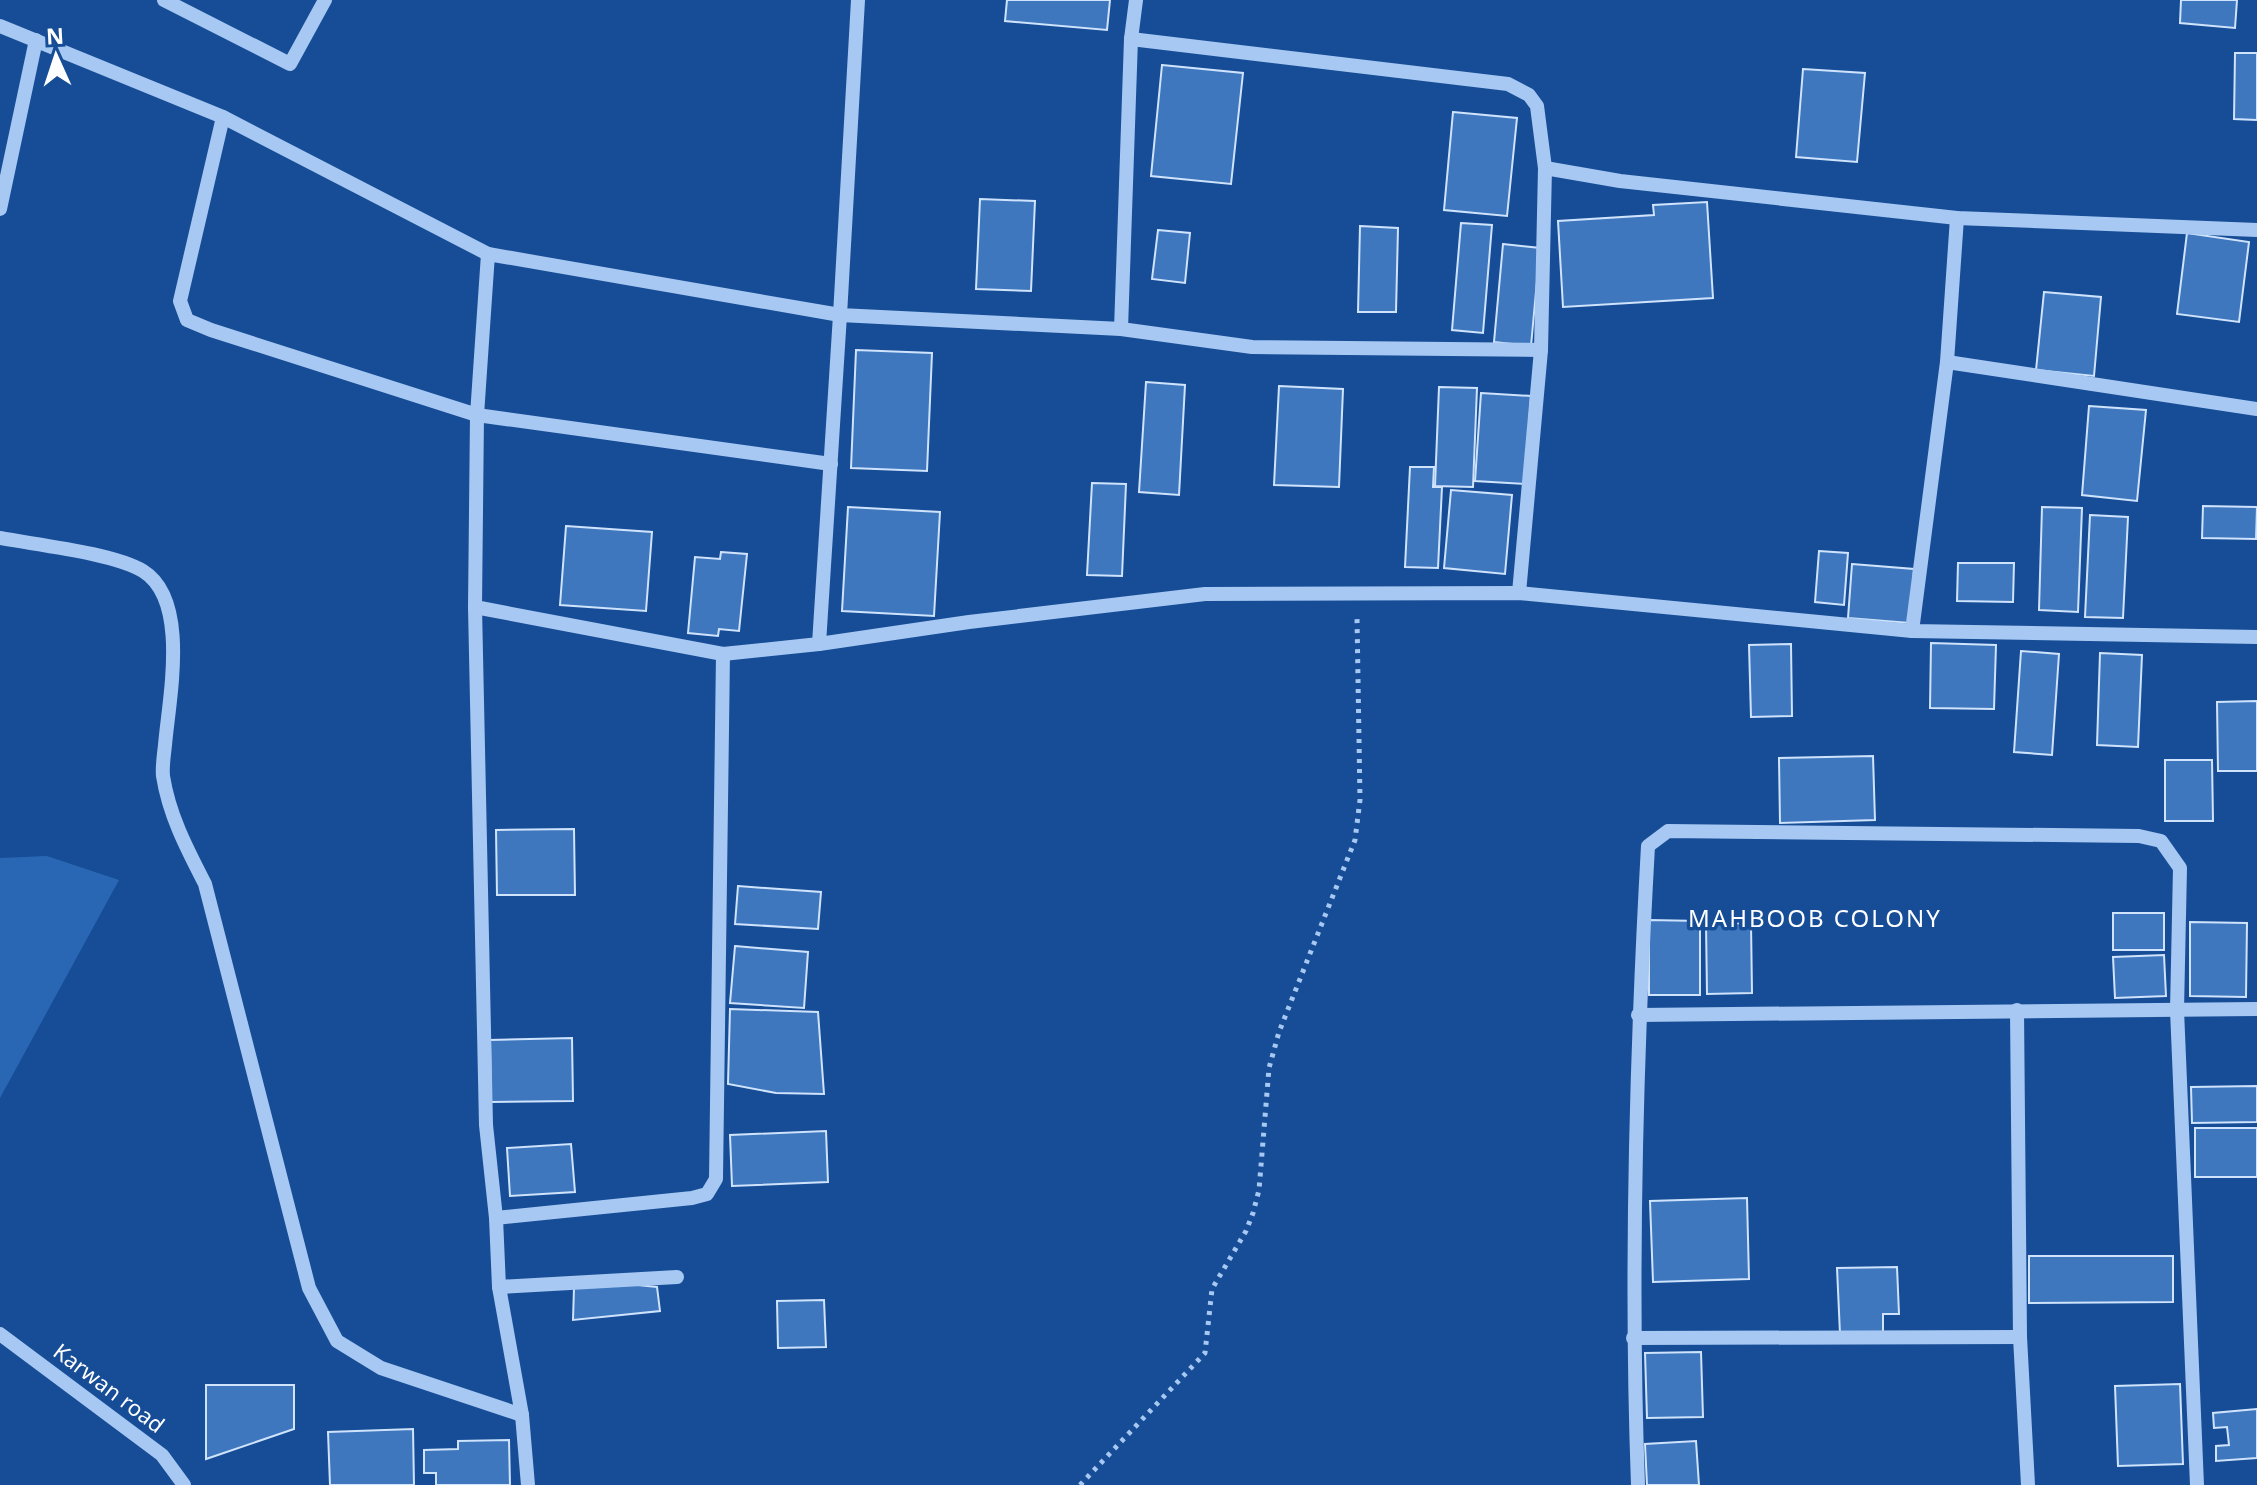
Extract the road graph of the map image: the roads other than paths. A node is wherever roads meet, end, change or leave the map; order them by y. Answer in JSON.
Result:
{"nodes":[{"id":1,"x":164,"y":0,"type":"edge"},
{"id":2,"x":325,"y":0,"type":"edge"},
{"id":3,"x":858,"y":0,"type":"edge"},
{"id":4,"x":1136,"y":0,"type":"edge"},
{"id":5,"x":0,"y":26,"type":"edge"},
{"id":6,"x":1131,"y":39,"type":"junction"},
{"id":7,"x":36,"y":40,"type":"junction"},
{"id":8,"x":223,"y":117,"type":"junction"},
{"id":9,"x":1545,"y":168,"type":"junction"},
{"id":10,"x":0,"y":209,"type":"edge"},
{"id":11,"x":1957,"y":218,"type":"junction"},
{"id":12,"x":2257,"y":230,"type":"edge"},
{"id":13,"x":488,"y":254,"type":"junction"},
{"id":14,"x":840,"y":315,"type":"junction"},
{"id":15,"x":1121,"y":329,"type":"junction"},
{"id":16,"x":1541,"y":350,"type":"junction"},
{"id":17,"x":1947,"y":362,"type":"junction"},
{"id":18,"x":2257,"y":409,"type":"edge"},
{"id":19,"x":477,"y":415,"type":"junction"},
{"id":20,"x":831,"y":464,"type":"junction"},
{"id":21,"x":0,"y":538,"type":"edge"},
{"id":22,"x":1519,"y":593,"type":"junction"},
{"id":23,"x":475,"y":607,"type":"junction"},
{"id":24,"x":1912,"y":631,"type":"junction"},
{"id":25,"x":2257,"y":637,"type":"edge"},
{"id":26,"x":819,"y":644,"type":"junction"},
{"id":27,"x":723,"y":654,"type":"junction"},
{"id":28,"x":2257,"y":1009,"type":"edge"},
{"id":29,"x":2017,"y":1010,"type":"junction"},
{"id":30,"x":2177,"y":1010,"type":"junction"},
{"id":31,"x":1638,"y":1015,"type":"junction"},
{"id":32,"x":496,"y":1218,"type":"junction"},
{"id":33,"x":677,"y":1277,"type":"dead end"},
{"id":34,"x":499,"y":1287,"type":"junction"},
{"id":35,"x":0,"y":1334,"type":"edge"},
{"id":36,"x":2020,"y":1337,"type":"junction"},
{"id":37,"x":1633,"y":1338,"type":"junction"},
{"id":38,"x":522,"y":1415,"type":"junction"},
{"id":39,"x":178,"y":1482,"type":"edge"},
{"id":40,"x":528,"y":1485,"type":"edge"},
{"id":41,"x":1638,"y":1485,"type":"edge"},
{"id":42,"x":2028,"y":1485,"type":"edge"},
{"id":43,"x":2197,"y":1485,"type":"edge"}],
"edges":[{"from":1,"to":2,"type":"street"},
{"from":3,"to":14,"type":"street"},
{"from":4,"to":6,"type":"street"},
{"from":5,"to":7,"type":"street"},
{"from":6,"to":9,"type":"street"},
{"from":6,"to":15,"type":"street"},
{"from":7,"to":8,"type":"street"},
{"from":7,"to":10,"type":"street"},
{"from":8,"to":13,"type":"street"},
{"from":8,"to":19,"type":"street"},
{"from":9,"to":11,"type":"street"},
{"from":9,"to":16,"type":"street"},
{"from":11,"to":12,"type":"street"},
{"from":11,"to":17,"type":"street"},
{"from":13,"to":14,"type":"street"},
{"from":13,"to":19,"type":"street"},
{"from":14,"to":15,"type":"street"},
{"from":14,"to":20,"type":"street"},
{"from":15,"to":16,"type":"street"},
{"from":16,"to":22,"type":"street"},
{"from":17,"to":18,"type":"street"},
{"from":17,"to":24,"type":"street"},
{"from":19,"to":20,"type":"street"},
{"from":19,"to":23,"type":"street"},
{"from":20,"to":26,"type":"street"},
{"from":21,"to":38,"type":"street"},
{"from":22,"to":24,"type":"street"},
{"from":22,"to":26,"type":"street"},
{"from":23,"to":27,"type":"street"},
{"from":23,"to":32,"type":"street"},
{"from":24,"to":25,"type":"street"},
{"from":26,"to":27,"type":"street"},
{"from":27,"to":32,"type":"street"},
{"from":28,"to":30,"type":"street"},
{"from":29,"to":30,"type":"street"},
{"from":29,"to":31,"type":"street"},
{"from":29,"to":36,"type":"street"},
{"from":30,"to":31,"type":"street"},
{"from":30,"to":43,"type":"street"},
{"from":31,"to":37,"type":"street"},
{"from":32,"to":34,"type":"street"},
{"from":33,"to":34,"type":"street"},
{"from":34,"to":38,"type":"street"},
{"from":35,"to":39,"type":"street","name":"Karwan road"},
{"from":36,"to":37,"type":"street"},
{"from":36,"to":42,"type":"street"},
{"from":37,"to":41,"type":"street"},
{"from":38,"to":40,"type":"street"}]}
